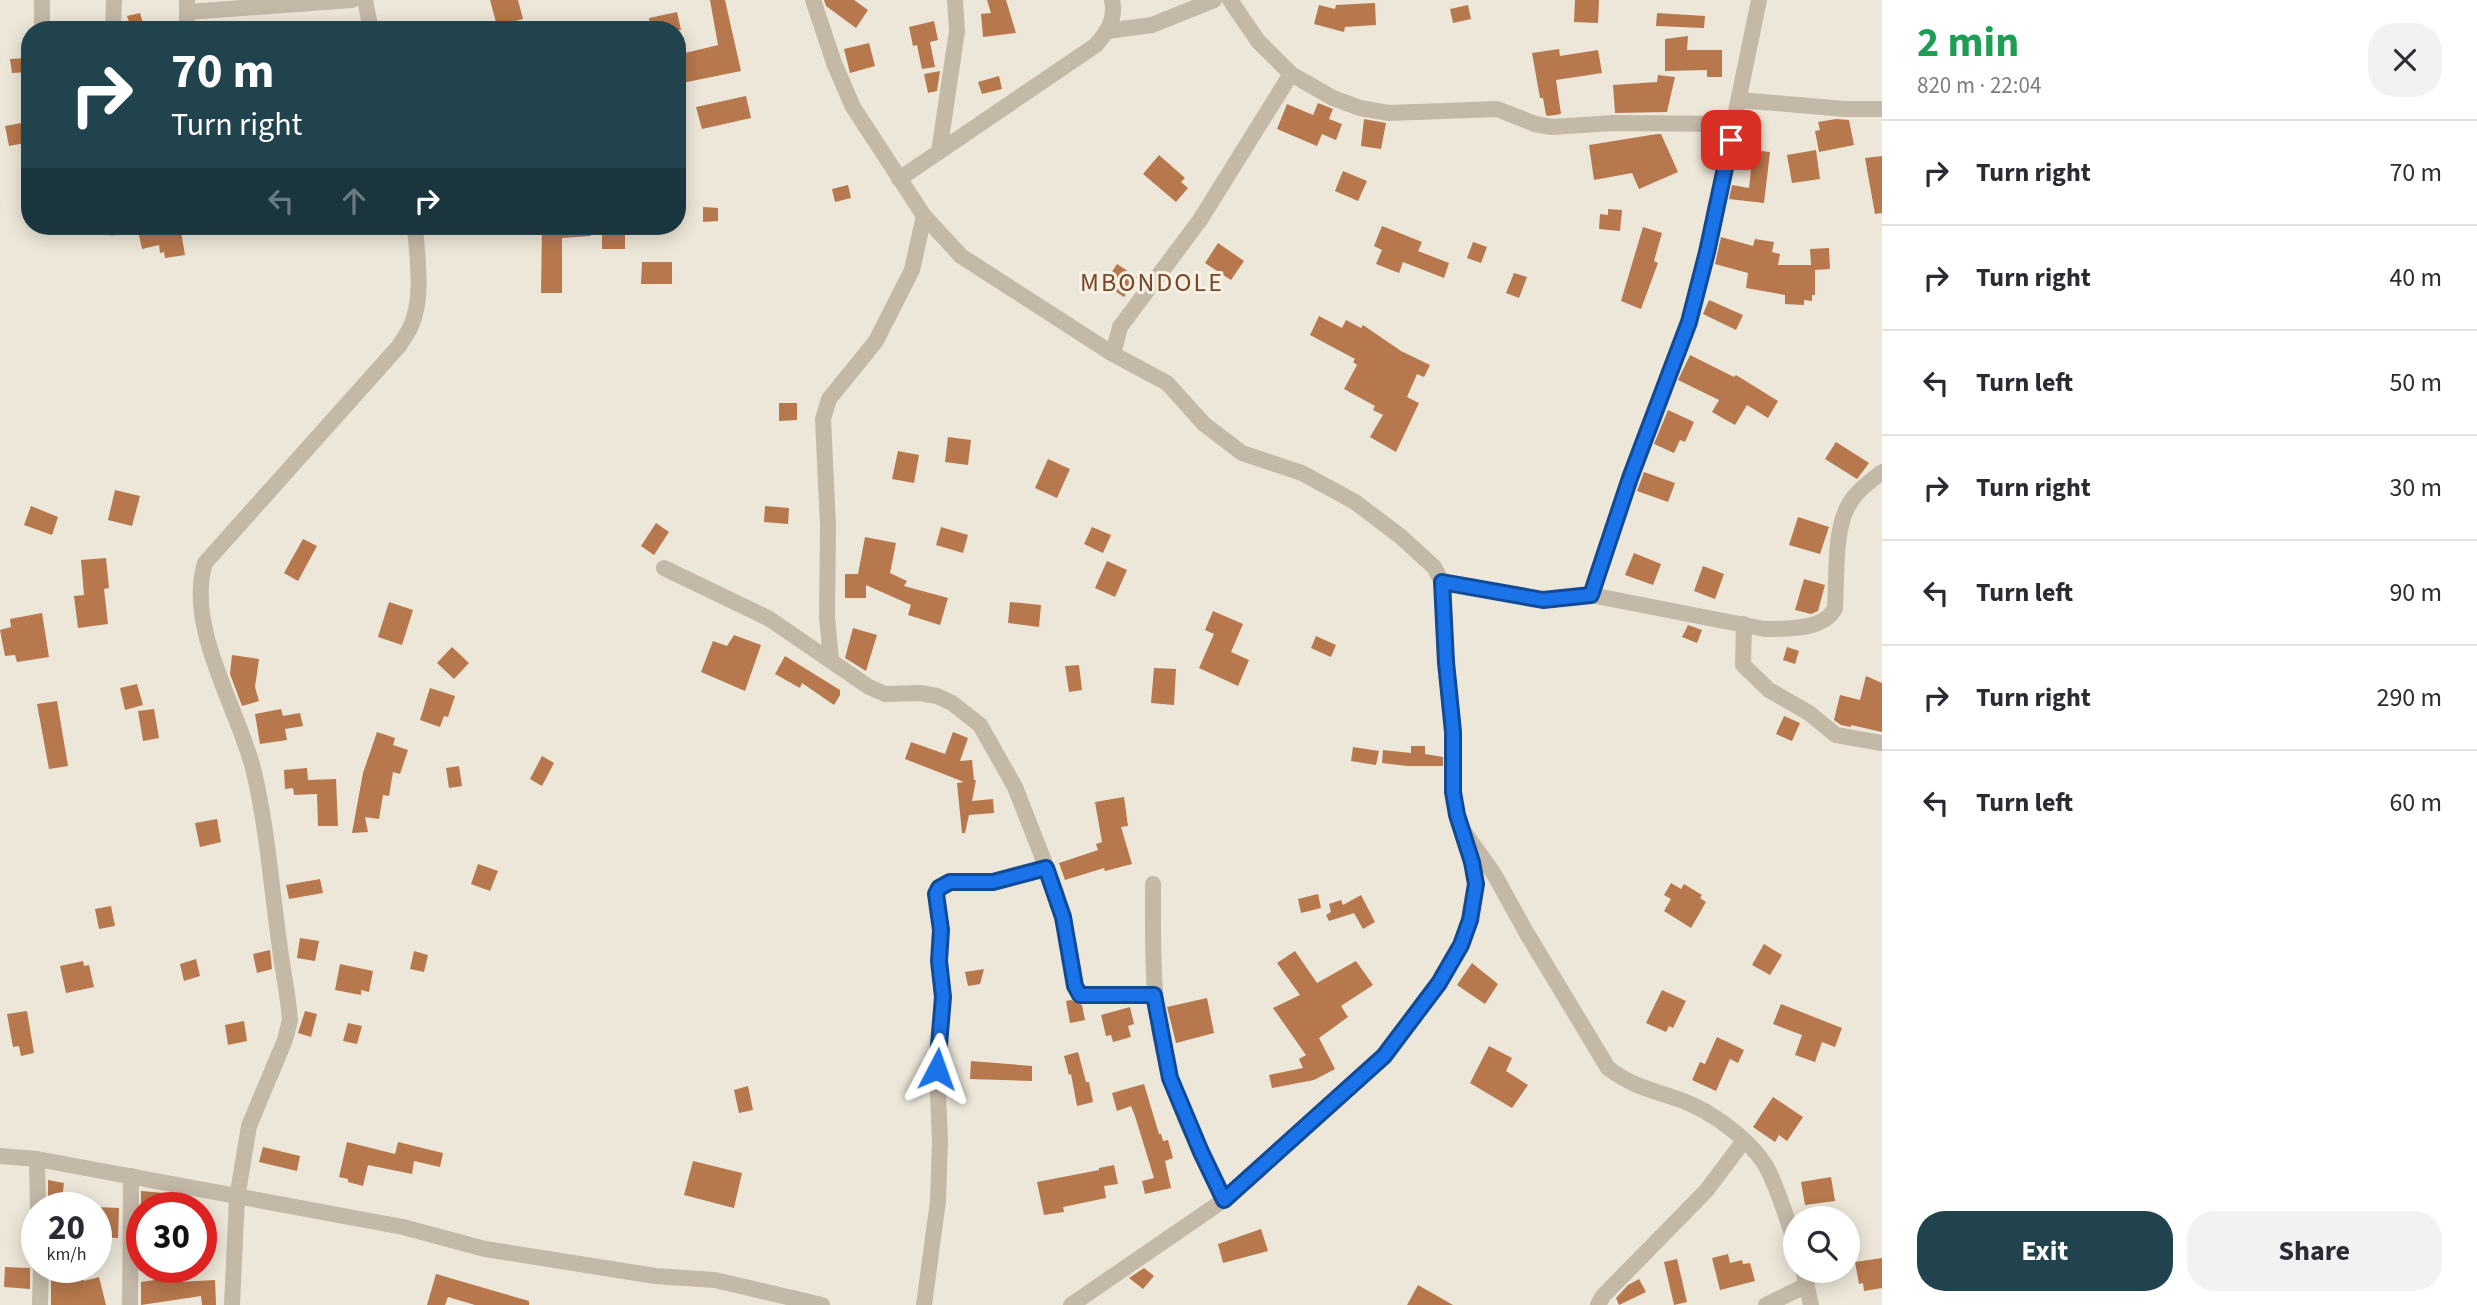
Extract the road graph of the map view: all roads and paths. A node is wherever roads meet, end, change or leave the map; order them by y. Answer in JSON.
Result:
{"nodes":[{"id":1,"x":42,"y":0,"type":"edge"},
{"id":2,"x":114,"y":0,"type":"edge"},
{"id":3,"x":352,"y":0,"type":"edge"},
{"id":4,"x":365,"y":0,"type":"edge"},
{"id":5,"x":813,"y":0,"type":"edge"},
{"id":6,"x":955,"y":0,"type":"edge"},
{"id":7,"x":1112,"y":0,"type":"edge"},
{"id":8,"x":1214,"y":0,"type":"edge"},
{"id":9,"x":1230,"y":0,"type":"edge"},
{"id":10,"x":1759,"y":0,"type":"edge"},
{"id":11,"x":187,"y":6,"type":"edge"},
{"id":12,"x":42,"y":21,"type":"edge"},
{"id":13,"x":113,"y":21,"type":"edge"},
{"id":14,"x":369,"y":21,"type":"edge"},
{"id":15,"x":1107,"y":32,"type":"junction"},
{"id":16,"x":1291,"y":74,"type":"junction"},
{"id":17,"x":1740,"y":100,"type":"junction"},
{"id":18,"x":1882,"y":109,"type":"edge"},
{"id":19,"x":1735,"y":124,"type":"junction"},
{"id":20,"x":939,"y":152,"type":"junction"},
{"id":21,"x":899,"y":179,"type":"junction"},
{"id":22,"x":924,"y":216,"type":"junction"},
{"id":23,"x":416,"y":235,"type":"edge"},
{"id":24,"x":1112,"y":354,"type":"junction"},
{"id":25,"x":1882,"y":472,"type":"edge"},
{"id":26,"x":664,"y":568,"type":"dead end"},
{"id":27,"x":1442,"y":582,"type":"junction"},
{"id":28,"x":1591,"y":595,"type":"junction"},
{"id":29,"x":1744,"y":624,"type":"junction"},
{"id":30,"x":831,"y":660,"type":"junction"},
{"id":31,"x":1882,"y":743,"type":"edge"},
{"id":32,"x":1464,"y":832,"type":"junction"},
{"id":33,"x":1046,"y":868,"type":"junction"},
{"id":34,"x":1153,"y":884,"type":"dead end"},
{"id":35,"x":1154,"y":995,"type":"junction"},
{"id":36,"x":1743,"y":1142,"type":"junction"},
{"id":37,"x":0,"y":1156,"type":"edge"},
{"id":38,"x":37,"y":1159,"type":"junction"},
{"id":39,"x":131,"y":1176,"type":"junction"},
{"id":40,"x":38,"y":1192,"type":"edge"},
{"id":41,"x":237,"y":1198,"type":"junction"},
{"id":42,"x":1224,"y":1200,"type":"junction"},
{"id":43,"x":1783,"y":1207,"type":"edge"},
{"id":44,"x":41,"y":1283,"type":"edge"},
{"id":45,"x":1798,"y":1283,"type":"edge"},
{"id":46,"x":1806,"y":1283,"type":"edge"},
{"id":47,"x":40,"y":1305,"type":"edge"},
{"id":48,"x":130,"y":1305,"type":"edge"},
{"id":49,"x":232,"y":1305,"type":"edge"},
{"id":50,"x":822,"y":1305,"type":"edge"},
{"id":51,"x":925,"y":1305,"type":"edge"},
{"id":52,"x":1071,"y":1305,"type":"edge"},
{"id":53,"x":1598,"y":1305,"type":"edge"},
{"id":54,"x":1766,"y":1305,"type":"edge"},
{"id":55,"x":1811,"y":1305,"type":"edge"}],
"edges":[{"from":1,"to":12,"type":"street"},
{"from":2,"to":13,"type":"street"},
{"from":3,"to":11,"type":"street"},
{"from":4,"to":14,"type":"street"},
{"from":5,"to":21,"type":"street"},
{"from":6,"to":20,"type":"street"},
{"from":7,"to":15,"type":"street"},
{"from":8,"to":15,"type":"street"},
{"from":9,"to":16,"type":"street"},
{"from":10,"to":17,"type":"street"},
{"from":15,"to":20,"type":"street"},
{"from":16,"to":19,"type":"street"},
{"from":16,"to":24,"type":"street"},
{"from":17,"to":18,"type":"street"},
{"from":17,"to":19,"type":"street"},
{"from":19,"to":28,"type":"street"},
{"from":20,"to":21,"type":"street"},
{"from":21,"to":22,"type":"street"},
{"from":22,"to":24,"type":"street"},
{"from":22,"to":30,"type":"street"},
{"from":23,"to":41,"type":"street"},
{"from":24,"to":27,"type":"street"},
{"from":25,"to":29,"type":"street"},
{"from":26,"to":30,"type":"street"},
{"from":27,"to":28,"type":"street"},
{"from":27,"to":32,"type":"street"},
{"from":28,"to":29,"type":"street"},
{"from":29,"to":31,"type":"street"},
{"from":30,"to":33,"type":"street"},
{"from":32,"to":36,"type":"street"},
{"from":32,"to":42,"type":"street"},
{"from":33,"to":35,"type":"street"},
{"from":33,"to":51,"type":"street"},
{"from":34,"to":35,"type":"street"},
{"from":35,"to":42,"type":"street"},
{"from":36,"to":43,"type":"street"},
{"from":36,"to":53,"type":"street"},
{"from":37,"to":38,"type":"street"},
{"from":38,"to":39,"type":"street"},
{"from":38,"to":40,"type":"street"},
{"from":39,"to":41,"type":"street"},
{"from":39,"to":48,"type":"street"},
{"from":41,"to":49,"type":"street"},
{"from":41,"to":50,"type":"street"},
{"from":42,"to":52,"type":"street"},
{"from":44,"to":47,"type":"street"},
{"from":45,"to":54,"type":"street"},
{"from":46,"to":55,"type":"street"}]}
